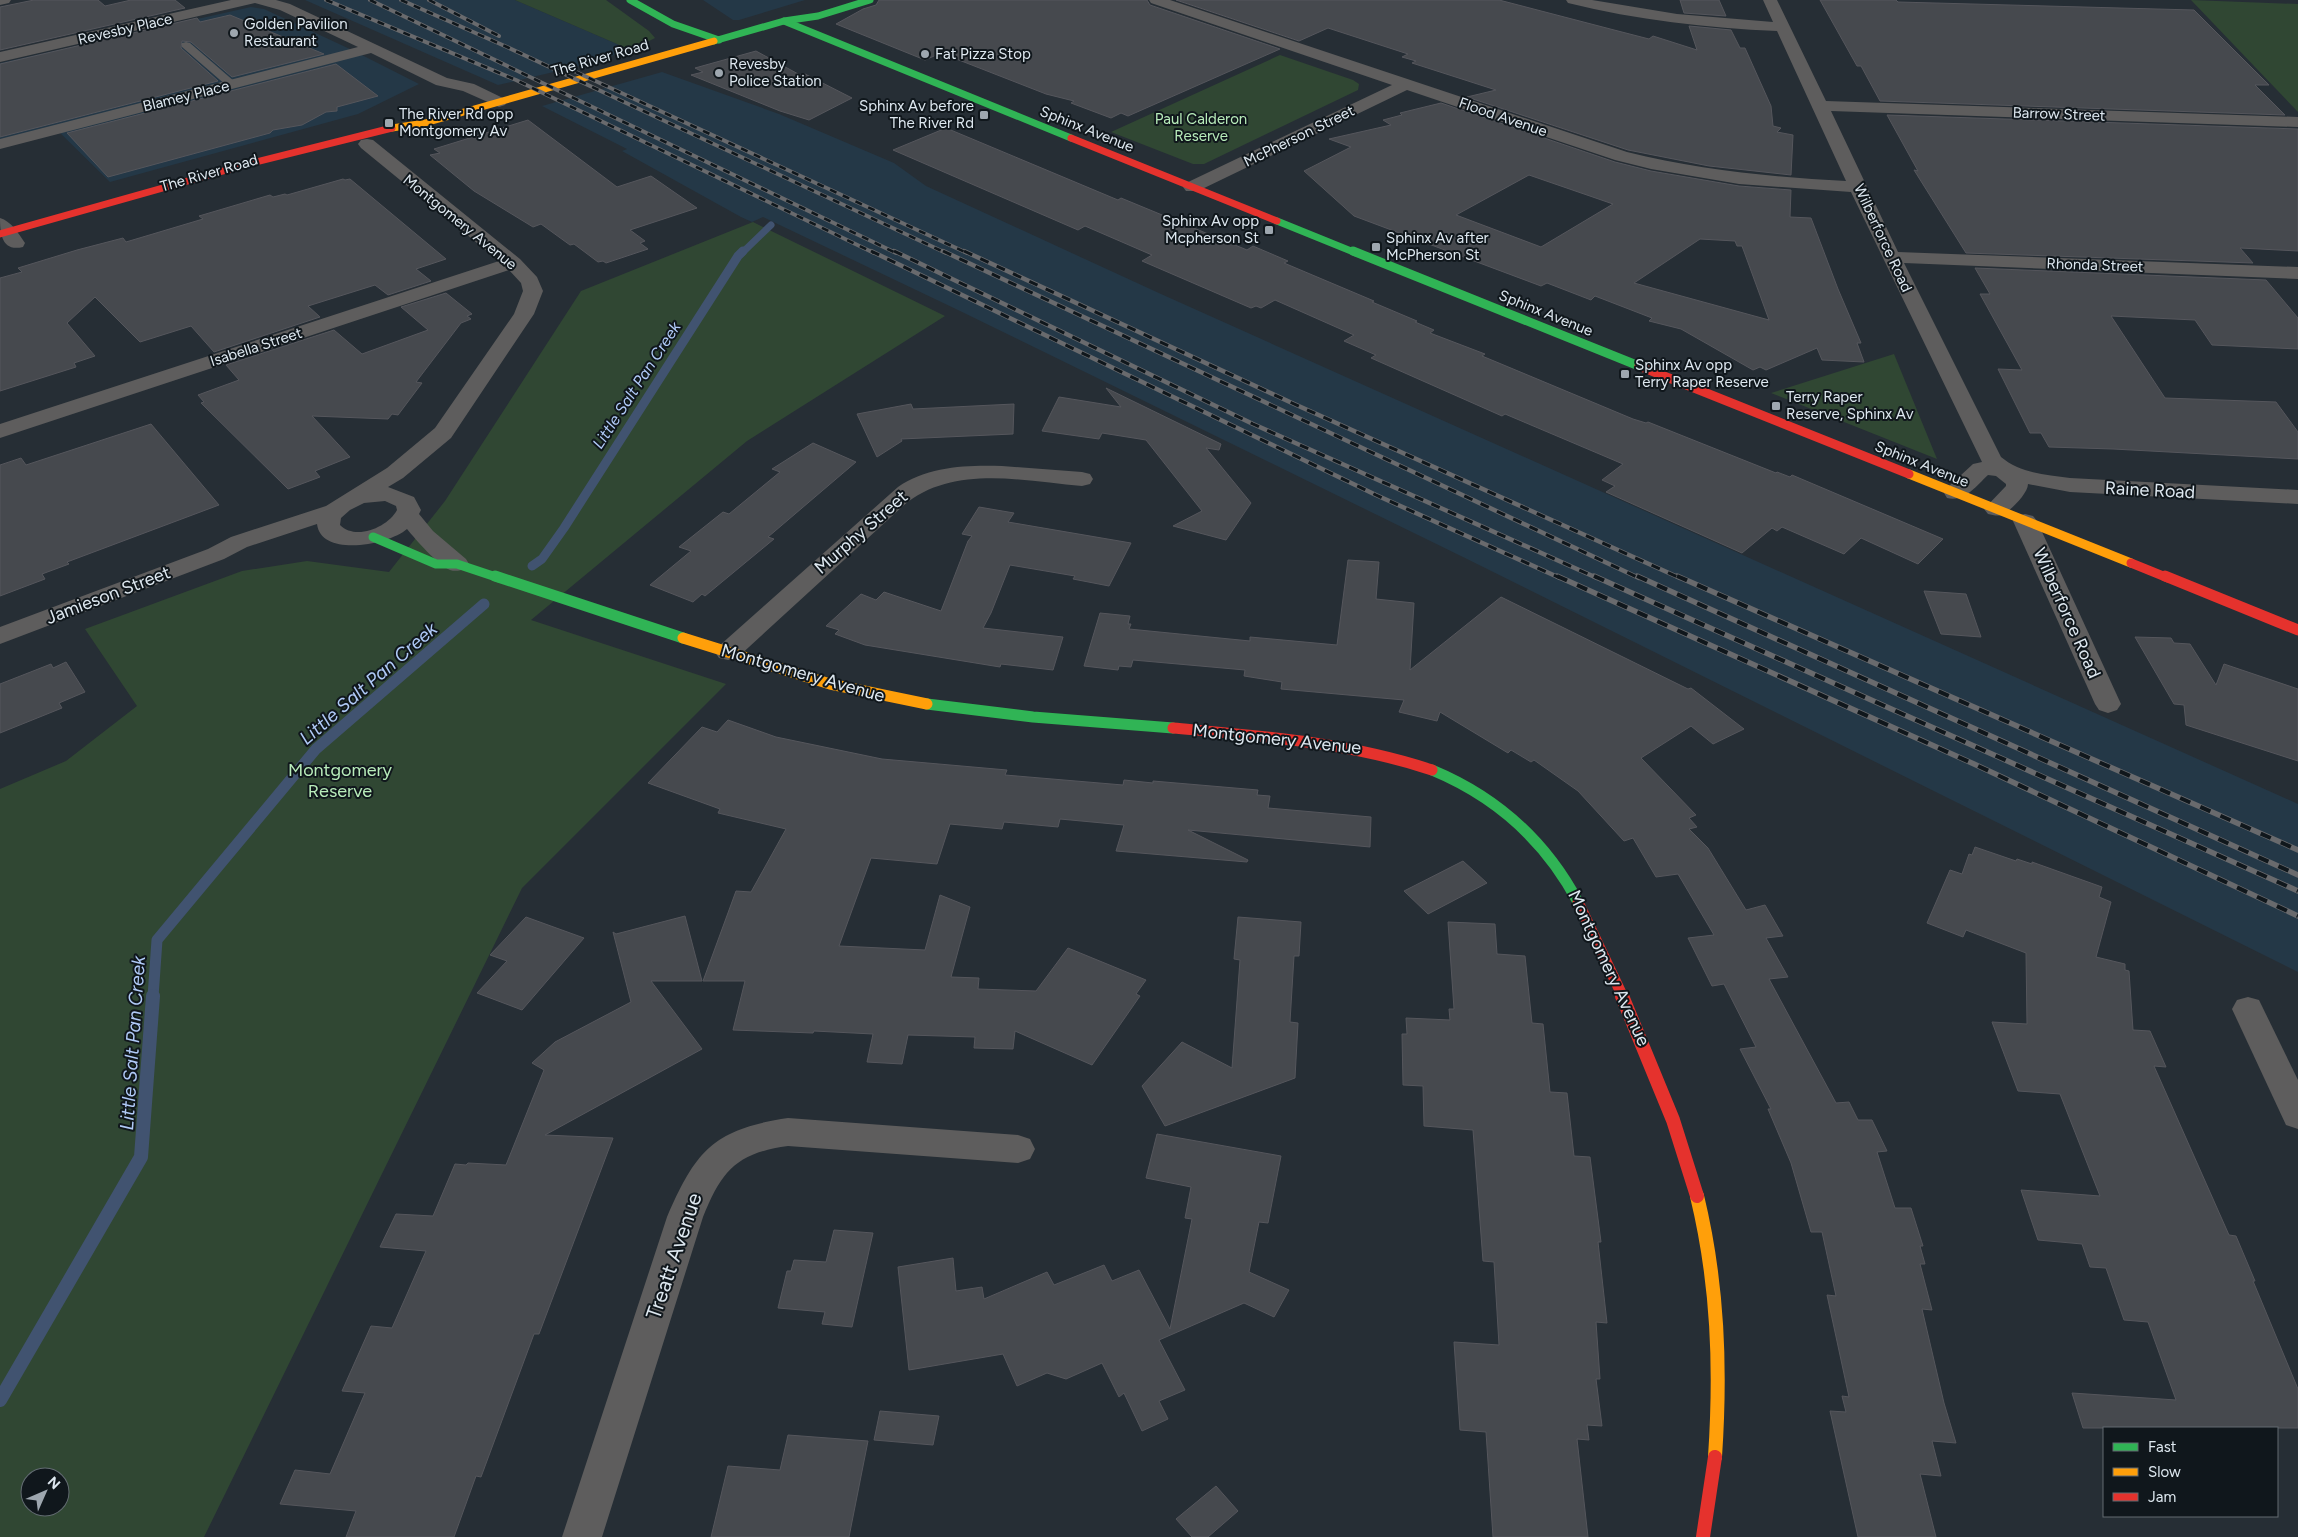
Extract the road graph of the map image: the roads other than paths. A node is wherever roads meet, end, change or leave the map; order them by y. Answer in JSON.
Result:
{"nodes":[{"id":1,"x":4,"y":0,"type":"edge"},
{"id":2,"x":250,"y":0,"type":"edge"},
{"id":3,"x":260,"y":0,"type":"edge"},
{"id":4,"x":630,"y":0,"type":"edge"},
{"id":5,"x":839,"y":0,"type":"edge"},
{"id":6,"x":870,"y":0,"type":"edge"},
{"id":7,"x":1156,"y":0,"type":"edge"},
{"id":8,"x":1573,"y":0,"type":"edge"},
{"id":9,"x":1770,"y":0,"type":"edge"},
{"id":10,"x":0,"y":1,"type":"edge"},
{"id":11,"x":694,"y":20,"type":"dead end"},
{"id":12,"x":784,"y":22,"type":"junction"},
{"id":13,"x":1781,"y":24,"type":"junction"},
{"id":14,"x":676,"y":25,"type":"junction"},
{"id":15,"x":719,"y":40,"type":"junction"},
{"id":16,"x":186,"y":46,"type":"dead end"},
{"id":17,"x":373,"y":48,"type":"junction"},
{"id":18,"x":0,"y":57,"type":"edge"},
{"id":19,"x":649,"y":60,"type":"junction"},
{"id":20,"x":442,"y":82,"type":"junction"},
{"id":21,"x":231,"y":84,"type":"junction"},
{"id":22,"x":1406,"y":84,"type":"junction"},
{"id":23,"x":499,"y":102,"type":"junction"},
{"id":24,"x":1820,"y":106,"type":"junction"},
{"id":25,"x":480,"y":108,"type":"junction"},
{"id":26,"x":2298,"y":122,"type":"edge"},
{"id":27,"x":425,"y":123,"type":"junction"},
{"id":28,"x":0,"y":144,"type":"edge"},
{"id":29,"x":367,"y":144,"type":"junction"},
{"id":30,"x":291,"y":166,"type":"dead end"},
{"id":31,"x":1859,"y":187,"type":"junction"},
{"id":32,"x":1192,"y":188,"type":"junction"},
{"id":33,"x":8,"y":237,"type":"edge"},
{"id":34,"x":1891,"y":257,"type":"junction"},
{"id":35,"x":513,"y":263,"type":"junction"},
{"id":36,"x":2298,"y":273,"type":"edge"},
{"id":37,"x":0,"y":431,"type":"edge"},
{"id":38,"x":443,"y":433,"type":"junction"},
{"id":39,"x":2004,"y":470,"type":"junction"},
{"id":40,"x":1082,"y":479,"type":"dead end"},
{"id":41,"x":1955,"y":493,"type":"junction"},
{"id":42,"x":2298,"y":497,"type":"edge"},
{"id":43,"x":341,"y":506,"type":"junction"},
{"id":44,"x":405,"y":507,"type":"junction"},
{"id":45,"x":1996,"y":509,"type":"junction"},
{"id":46,"x":2025,"y":521,"type":"junction"},
{"id":47,"x":373,"y":537,"type":"junction"},
{"id":48,"x":343,"y":538,"type":"junction"},
{"id":49,"x":216,"y":554,"type":"junction"},
{"id":50,"x":467,"y":568,"type":"junction"},
{"id":51,"x":2298,"y":630,"type":"edge"},
{"id":52,"x":0,"y":636,"type":"edge"},
{"id":53,"x":728,"y":652,"type":"junction"},
{"id":54,"x":2108,"y":704,"type":"dead end"},
{"id":55,"x":2248,"y":1009,"type":"dead end"},
{"id":56,"x":2298,"y":1115,"type":"edge"},
{"id":57,"x":1018,"y":1149,"type":"dead end"},
{"id":58,"x":582,"y":1537,"type":"edge"},
{"id":59,"x":1703,"y":1537,"type":"edge"}],
"edges":[{"from":1,"to":10,"type":"street"},
{"from":2,"to":18,"type":"street","name":"Revesby Place"},
{"from":3,"to":17,"type":"street"},
{"from":4,"to":14,"type":"street"},
{"from":5,"to":12,"type":"street","name":"The River Road"},
{"from":6,"to":12,"type":"street","name":"The River Road"},
{"from":7,"to":22,"type":"street","name":"Flood Avenue"},
{"from":8,"to":13,"type":"street"},
{"from":9,"to":13,"type":"street","name":"Wilberforce Road"},
{"from":11,"to":15,"type":"street"},
{"from":12,"to":15,"type":"street","name":"The River Road"},
{"from":12,"to":32,"type":"street","name":"Sphinx Avenue"},
{"from":13,"to":24,"type":"street","name":"Wilberforce Road"},
{"from":14,"to":15,"type":"street"},
{"from":14,"to":19,"type":"street"},
{"from":15,"to":19,"type":"street","name":"The River Road"},
{"from":16,"to":21,"type":"lane"},
{"from":17,"to":20,"type":"street"},
{"from":17,"to":21,"type":"street","name":"Blamey Place"},
{"from":19,"to":23,"type":"street","name":"The River Road"},
{"from":20,"to":23,"type":"street"},
{"from":20,"to":25,"type":"street"},
{"from":21,"to":28,"type":"street","name":"Blamey Place"},
{"from":22,"to":31,"type":"street","name":"Flood Avenue"},
{"from":22,"to":32,"type":"street","name":"McPherson Street"},
{"from":23,"to":25,"type":"street","name":"The River Road"},
{"from":24,"to":26,"type":"street","name":"Barrow Street"},
{"from":24,"to":31,"type":"street","name":"Wilberforce Road"},
{"from":25,"to":27,"type":"street","name":"The River Road"},
{"from":27,"to":29,"type":"street","name":"The River Road"},
{"from":27,"to":33,"type":"street","name":"The River Road"},
{"from":29,"to":30,"type":"street","name":"The River Road"},
{"from":29,"to":35,"type":"street","name":"Montgomery Avenue"},
{"from":31,"to":34,"type":"street","name":"Wilberforce Road"},
{"from":32,"to":41,"type":"street","name":"Sphinx Avenue"},
{"from":34,"to":36,"type":"street","name":"Rhonda Street"},
{"from":34,"to":39,"type":"street","name":"Wilberforce Road"},
{"from":35,"to":37,"type":"street","name":"Isabella Street"},
{"from":35,"to":38,"type":"street","name":"Montgomery Avenue"},
{"from":38,"to":43,"type":"street","name":"Montgomery Avenue"},
{"from":38,"to":44,"type":"street","name":"Montgomery Avenue"},
{"from":39,"to":41,"type":"street"},
{"from":39,"to":42,"type":"street","name":"Raine Road"},
{"from":39,"to":45,"type":"street","name":"Wilberforce Road"},
{"from":40,"to":53,"type":"street","name":"Murphy Street"},
{"from":41,"to":45,"type":"street","name":"Sphinx Avenue"},
{"from":43,"to":44,"type":"street"},
{"from":43,"to":48,"type":"street"},
{"from":43,"to":49,"type":"street","name":"Jamieson Street"},
{"from":44,"to":47,"type":"street"},
{"from":44,"to":50,"type":"street","name":"Montgomery Avenue"},
{"from":45,"to":46,"type":"street","name":"Sphinx Avenue"},
{"from":46,"to":51,"type":"street","name":"Sphinx Avenue"},
{"from":46,"to":54,"type":"street","name":"Wilberforce Road"},
{"from":47,"to":48,"type":"street","name":"Jamieson Street"},
{"from":47,"to":50,"type":"street","name":"Montgomery Avenue"},
{"from":48,"to":49,"type":"street","name":"Jamieson Street"},
{"from":49,"to":52,"type":"street","name":"Jamieson Street"},
{"from":50,"to":53,"type":"street","name":"Montgomery Avenue"},
{"from":53,"to":59,"type":"street","name":"Montgomery Avenue"},
{"from":55,"to":56,"type":"street"},
{"from":57,"to":58,"type":"street","name":"Treatt Avenue"}]}
